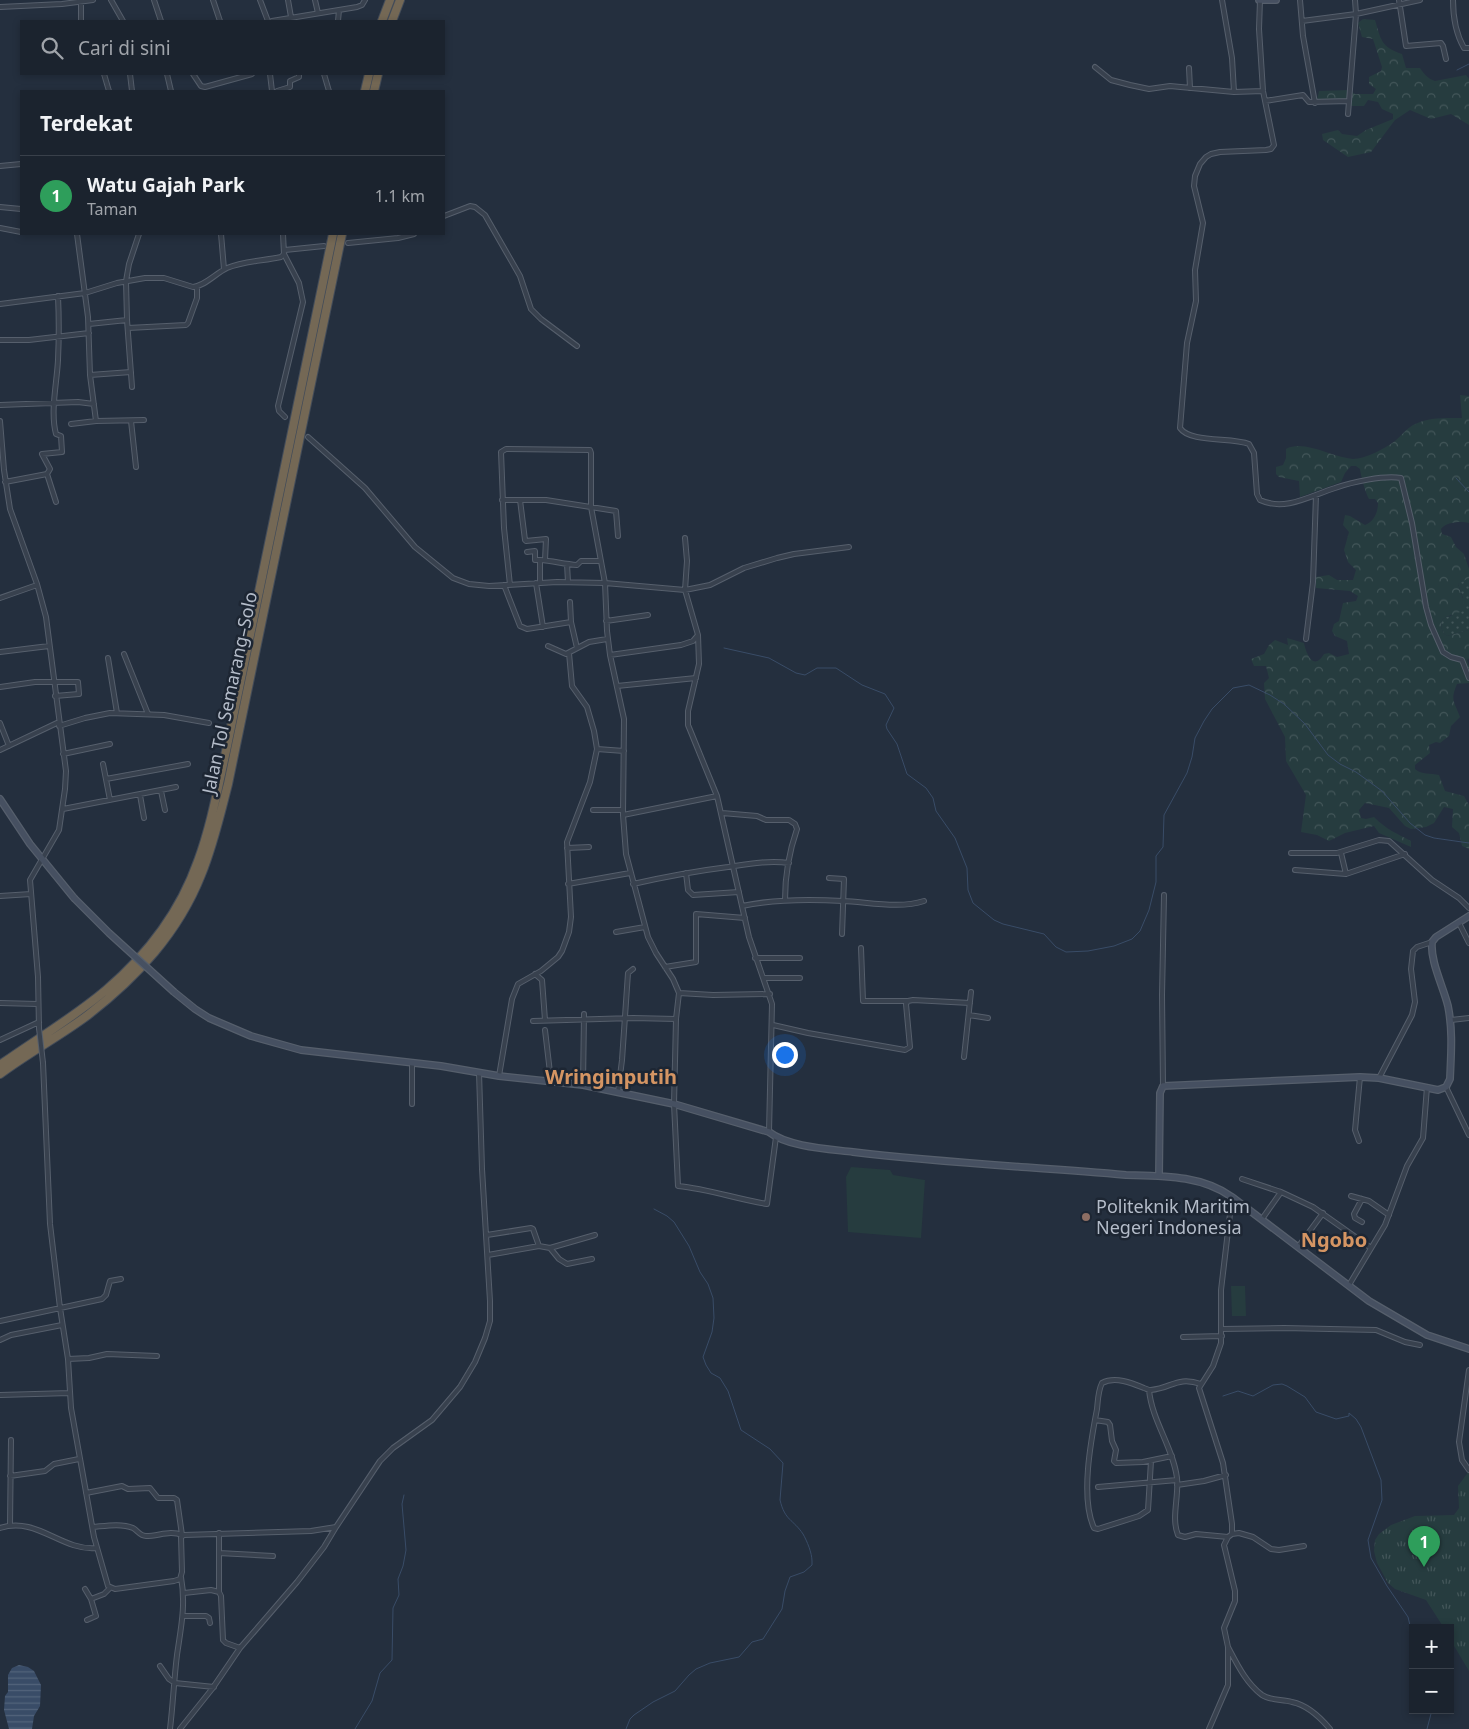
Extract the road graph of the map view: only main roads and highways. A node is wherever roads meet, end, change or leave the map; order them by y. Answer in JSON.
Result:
{"nodes":[{"id":1,"x":390,"y":0,"type":"edge"},
{"id":2,"x":400,"y":0,"type":"edge"},
{"id":3,"x":1260,"y":0,"type":"edge"},
{"id":4,"x":1276,"y":0,"type":"edge"},
{"id":5,"x":382,"y":20,"type":"edge"},
{"id":6,"x":392,"y":20,"type":"edge"},
{"id":7,"x":368,"y":75,"type":"edge"},
{"id":8,"x":378,"y":75,"type":"edge"},
{"id":9,"x":365,"y":90,"type":"edge"},
{"id":10,"x":374,"y":90,"type":"edge"},
{"id":11,"x":334,"y":235,"type":"edge"},
{"id":12,"x":342,"y":235,"type":"edge"},
{"id":13,"x":0,"y":799,"type":"edge"},
{"id":14,"x":1469,"y":916,"type":"edge"},
{"id":15,"x":0,"y":1064,"type":"edge"},
{"id":16,"x":0,"y":1074,"type":"edge"},
{"id":17,"x":1159,"y":1176,"type":"junction"},
{"id":18,"x":1469,"y":1349,"type":"edge"}],
"edges":[{"from":1,"to":5,"type":"highway"},
{"from":2,"to":6,"type":"highway"},
{"from":3,"to":4,"type":"main road"},
{"from":7,"to":9,"type":"highway"},
{"from":8,"to":10,"type":"highway"},
{"from":11,"to":15,"type":"highway","name":"Jalan Tol Semarang–Solo"},
{"from":12,"to":16,"type":"highway","name":"Jalan Tol Semarang–Solo"},
{"from":13,"to":17,"type":"main road","bridge":true},
{"from":14,"to":17,"type":"main road"},
{"from":17,"to":18,"type":"main road"}]}
